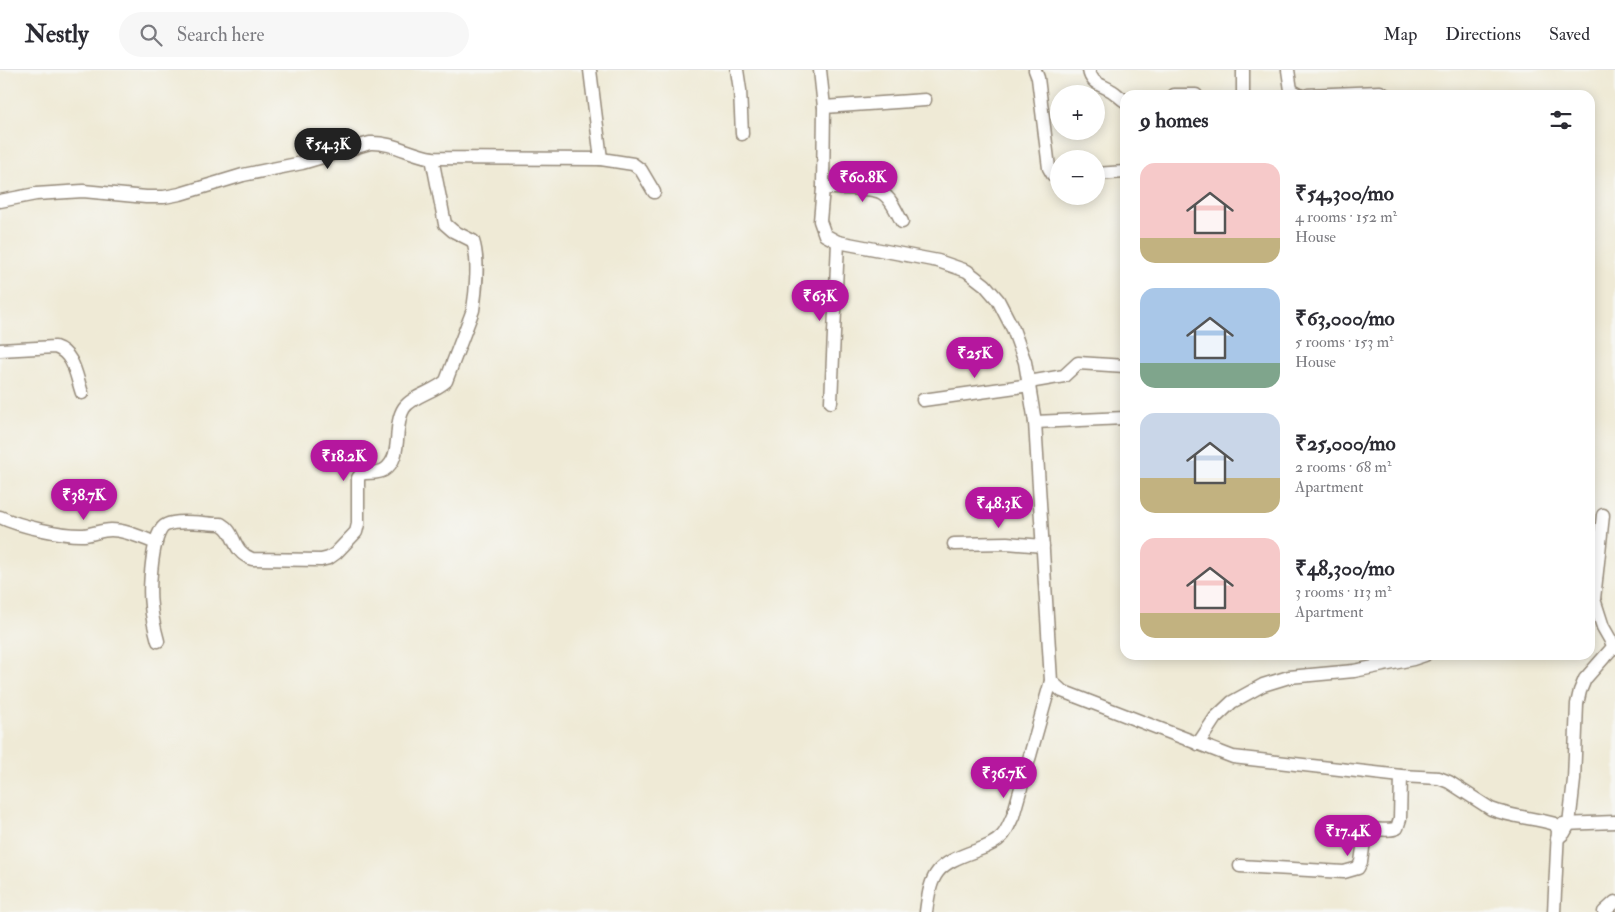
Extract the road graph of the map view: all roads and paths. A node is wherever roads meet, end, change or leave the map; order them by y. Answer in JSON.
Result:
{"nodes":[{"id":1,"x":590,"y":70,"type":"edge"},
{"id":2,"x":737,"y":70,"type":"edge"},
{"id":3,"x":820,"y":70,"type":"edge"},
{"id":4,"x":1035,"y":70,"type":"edge"},
{"id":5,"x":1089,"y":70,"type":"edge"},
{"id":6,"x":1243,"y":70,"type":"edge"},
{"id":7,"x":1288,"y":70,"type":"edge"},
{"id":8,"x":1241,"y":90,"type":"edge"},
{"id":9,"x":1291,"y":90,"type":"edge"},
{"id":10,"x":1120,"y":97,"type":"edge"},
{"id":11,"x":925,"y":100,"type":"dead end"},
{"id":12,"x":824,"y":107,"type":"junction"},
{"id":13,"x":742,"y":134,"type":"dead end"},
{"id":14,"x":432,"y":158,"type":"junction"},
{"id":15,"x":601,"y":159,"type":"junction"},
{"id":16,"x":1050,"y":170,"type":"edge"},
{"id":17,"x":1120,"y":172,"type":"edge"},
{"id":18,"x":1105,"y":173,"type":"edge"},
{"id":19,"x":823,"y":188,"type":"junction"},
{"id":20,"x":654,"y":192,"type":"dead end"},
{"id":21,"x":0,"y":201,"type":"edge"},
{"id":22,"x":902,"y":222,"type":"dead end"},
{"id":23,"x":838,"y":242,"type":"junction"},
{"id":24,"x":0,"y":350,"type":"edge"},
{"id":25,"x":1120,"y":366,"type":"edge"},
{"id":26,"x":1030,"y":383,"type":"junction"},
{"id":27,"x":82,"y":393,"type":"dead end"},
{"id":28,"x":923,"y":400,"type":"dead end"},
{"id":29,"x":831,"y":402,"type":"dead end"},
{"id":30,"x":1120,"y":418,"type":"edge"},
{"id":31,"x":1035,"y":422,"type":"junction"},
{"id":32,"x":1603,"y":515,"type":"dead end"},
{"id":33,"x":0,"y":517,"type":"edge"},
{"id":34,"x":156,"y":543,"type":"junction"},
{"id":35,"x":954,"y":544,"type":"dead end"},
{"id":36,"x":1043,"y":546,"type":"junction"},
{"id":37,"x":1595,"y":577,"type":"edge"},
{"id":38,"x":1595,"y":607,"type":"edge"},
{"id":39,"x":158,"y":641,"type":"dead end"},
{"id":40,"x":1614,"y":647,"type":"edge"},
{"id":41,"x":1408,"y":660,"type":"edge"},
{"id":42,"x":1050,"y":681,"type":"junction"},
{"id":43,"x":1198,"y":744,"type":"junction"},
{"id":44,"x":1401,"y":776,"type":"junction"},
{"id":45,"x":1615,"y":822,"type":"edge"},
{"id":46,"x":1555,"y":824,"type":"junction"},
{"id":47,"x":1570,"y":824,"type":"junction"},
{"id":48,"x":1558,"y":839,"type":"junction"},
{"id":49,"x":1240,"y":866,"type":"dead end"},
{"id":50,"x":1615,"y":902,"type":"edge"},
{"id":51,"x":926,"y":912,"type":"edge"},
{"id":52,"x":1554,"y":912,"type":"edge"},
{"id":53,"x":1604,"y":912,"type":"edge"}],
"edges":[{"from":1,"to":15,"type":"street"},
{"from":2,"to":13,"type":"street"},
{"from":3,"to":12,"type":"street"},
{"from":4,"to":16,"type":"street"},
{"from":5,"to":10,"type":"street"},
{"from":6,"to":8,"type":"street"},
{"from":7,"to":9,"type":"street"},
{"from":11,"to":12,"type":"street"},
{"from":12,"to":19,"type":"street"},
{"from":14,"to":15,"type":"street"},
{"from":14,"to":21,"type":"street"},
{"from":14,"to":34,"type":"street"},
{"from":15,"to":20,"type":"street"},
{"from":17,"to":18,"type":"street"},
{"from":19,"to":22,"type":"street"},
{"from":19,"to":23,"type":"street"},
{"from":23,"to":26,"type":"street"},
{"from":23,"to":29,"type":"street"},
{"from":24,"to":27,"type":"street"},
{"from":25,"to":26,"type":"street"},
{"from":26,"to":28,"type":"street"},
{"from":26,"to":31,"type":"street"},
{"from":30,"to":31,"type":"street"},
{"from":31,"to":36,"type":"street"},
{"from":32,"to":37,"type":"street"},
{"from":33,"to":34,"type":"street"},
{"from":34,"to":39,"type":"street"},
{"from":35,"to":36,"type":"street"},
{"from":36,"to":42,"type":"street"},
{"from":38,"to":40,"type":"street"},
{"from":40,"to":47,"type":"street"},
{"from":41,"to":43,"type":"street"},
{"from":42,"to":43,"type":"street"},
{"from":42,"to":51,"type":"street"},
{"from":43,"to":44,"type":"street"},
{"from":44,"to":46,"type":"street"},
{"from":44,"to":49,"type":"street"},
{"from":45,"to":47,"type":"street"},
{"from":46,"to":47,"type":"street"},
{"from":46,"to":48,"type":"street"},
{"from":47,"to":48,"type":"street"},
{"from":48,"to":52,"type":"street"},
{"from":50,"to":53,"type":"street"}]}
